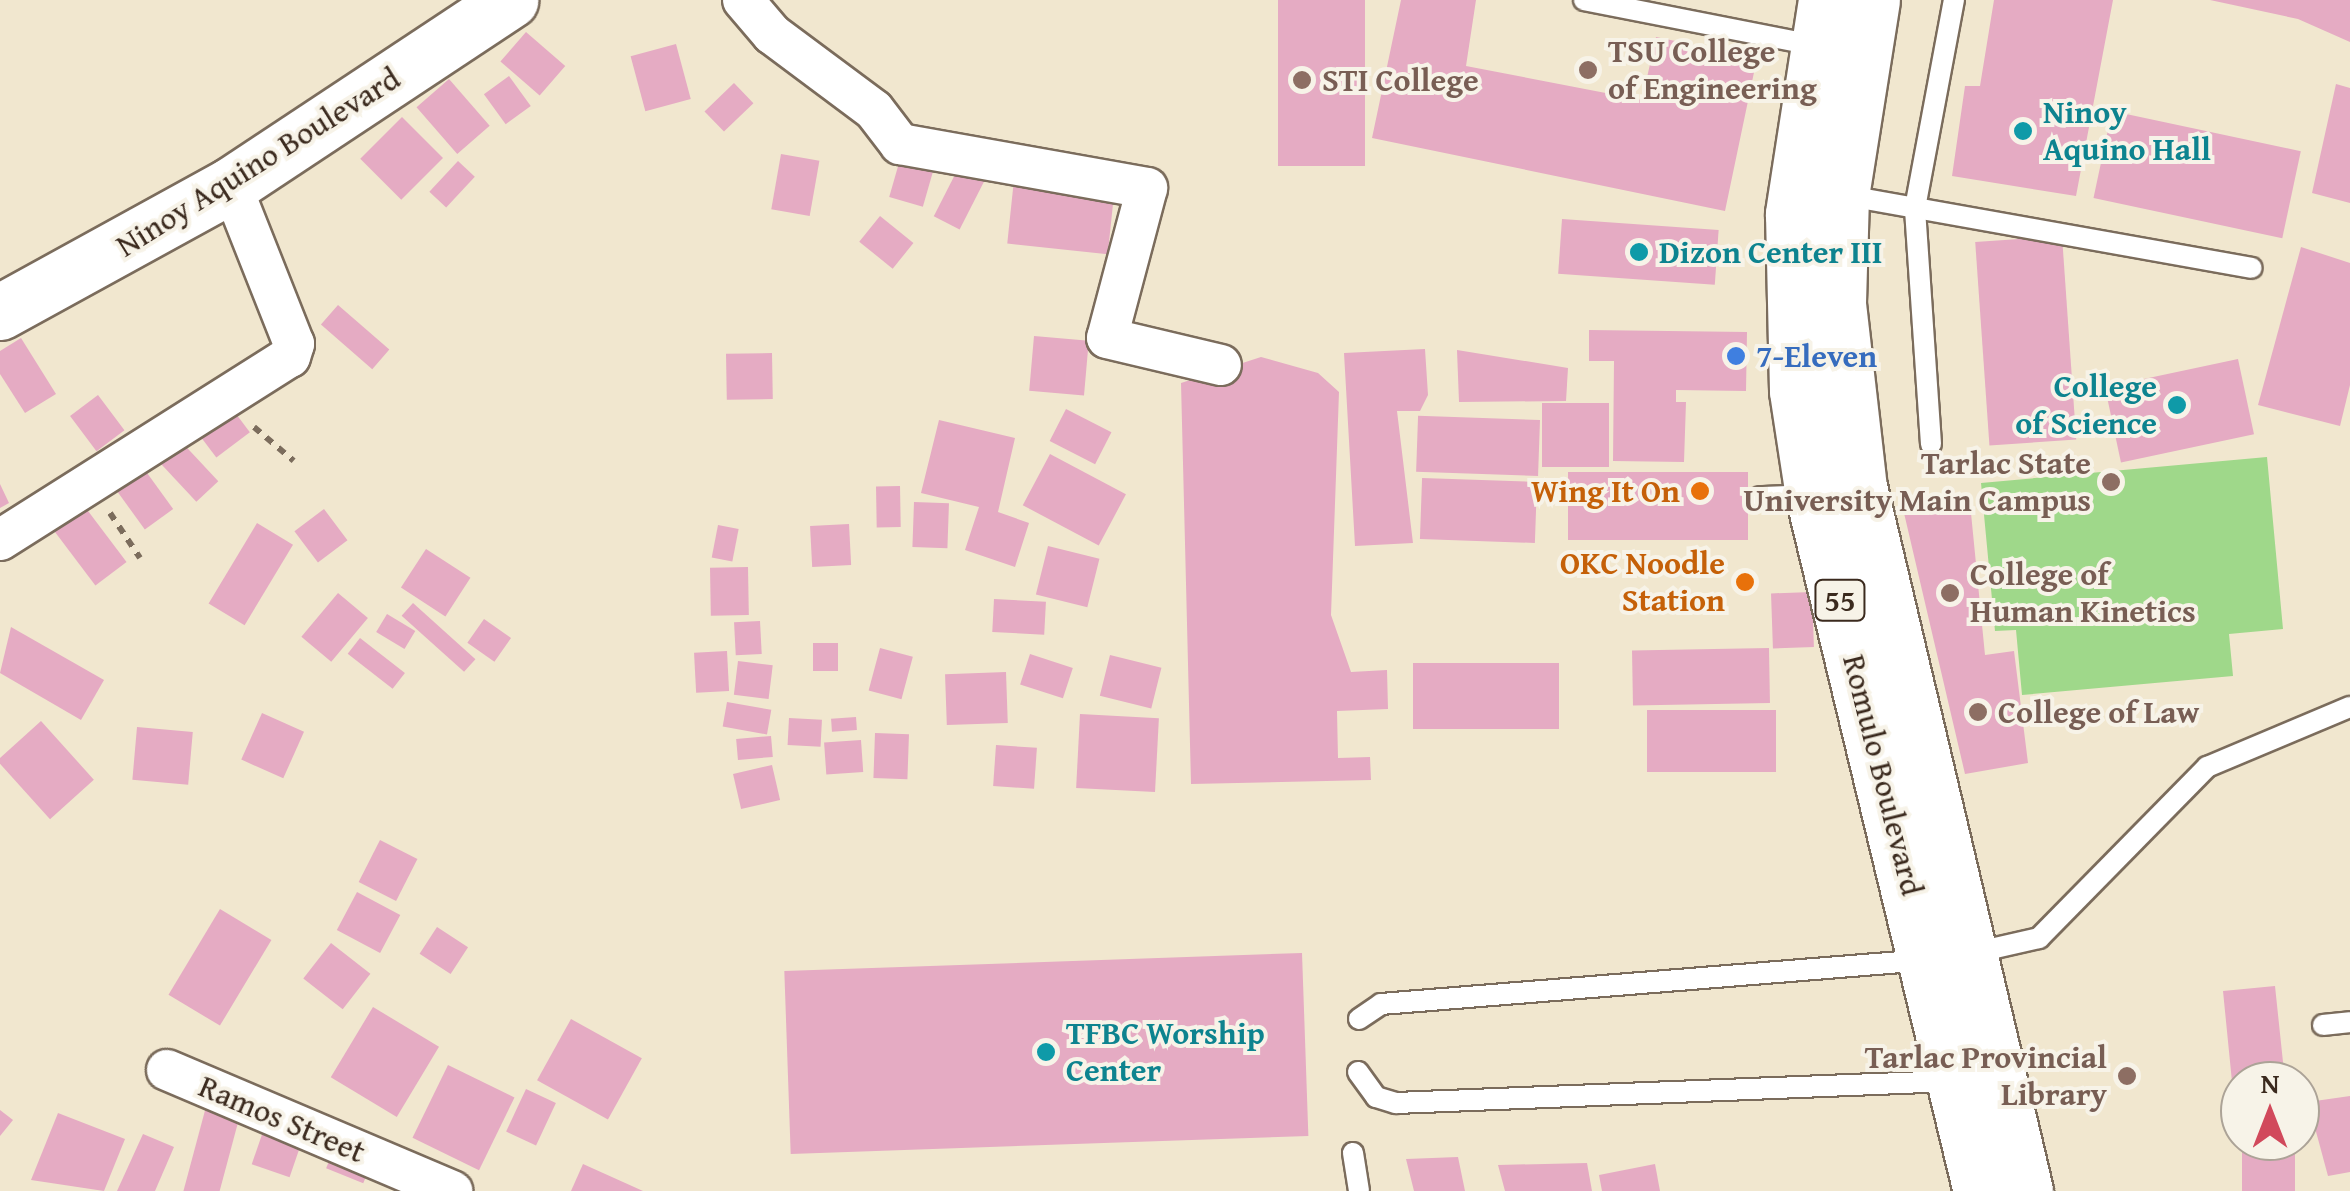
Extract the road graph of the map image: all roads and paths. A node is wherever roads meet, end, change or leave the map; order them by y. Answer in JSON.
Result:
{"nodes":[{"id":1,"x":510,"y":0,"type":"edge"},
{"id":2,"x":743,"y":0,"type":"edge"},
{"id":3,"x":1584,"y":0,"type":"edge"},
{"id":4,"x":1872,"y":0,"type":"edge"},
{"id":5,"x":1954,"y":0,"type":"edge"},
{"id":6,"x":1823,"y":23,"type":"edge"},
{"id":7,"x":231,"y":185,"type":"junction"},
{"id":8,"x":1842,"y":195,"type":"junction"},
{"id":9,"x":1916,"y":208,"type":"junction"},
{"id":10,"x":2252,"y":268,"type":"dead end"},
{"id":11,"x":0,"y":312,"type":"edge"},
{"id":12,"x":1221,"y":365,"type":"dead end"},
{"id":13,"x":222,"y":401,"type":"junction"},
{"id":14,"x":1932,"y":444,"type":"dead end"},
{"id":15,"x":294,"y":461,"type":"dead end"},
{"id":16,"x":93,"y":487,"type":"junction"},
{"id":17,"x":1813,"y":495,"type":"junction"},
{"id":18,"x":1760,"y":497,"type":"dead end"},
{"id":19,"x":0,"y":540,"type":"edge"},
{"id":20,"x":140,"y":558,"type":"dead end"},
{"id":21,"x":2350,"y":707,"type":"edge"},
{"id":22,"x":1949,"y":956,"type":"junction"},
{"id":23,"x":1359,"y":1019,"type":"dead end"},
{"id":24,"x":2350,"y":1022,"type":"edge"},
{"id":25,"x":2323,"y":1025,"type":"dead end"},
{"id":26,"x":167,"y":1070,"type":"dead end"},
{"id":27,"x":1358,"y":1072,"type":"dead end"},
{"id":28,"x":1955,"y":1080,"type":"junction"},
{"id":29,"x":1353,"y":1154,"type":"dead end"},
{"id":30,"x":452,"y":1191,"type":"edge"},
{"id":31,"x":1359,"y":1191,"type":"edge"},
{"id":32,"x":1981,"y":1191,"type":"edge"},
{"id":33,"x":2026,"y":1191,"type":"edge"}],
"edges":[{"from":1,"to":7,"type":"main road","name":"Ninoy Aquino Boulevard"},
{"from":2,"to":12,"type":"street"},
{"from":3,"to":6,"type":"lane"},
{"from":4,"to":8,"type":"main road","name":"Romulo Boulevard","number":"55"},
{"from":5,"to":9,"type":"lane"},
{"from":6,"to":17,"type":"main road","name":"Romulo Boulevard","number":"55"},
{"from":7,"to":11,"type":"main road","name":"Ninoy Aquino Boulevard"},
{"from":7,"to":13,"type":"street"},
{"from":8,"to":9,"type":"lane"},
{"from":8,"to":22,"type":"main road","name":"Romulo Boulevard","number":"55"},
{"from":9,"to":10,"type":"lane"},
{"from":9,"to":14,"type":"lane"},
{"from":13,"to":15,"type":"path"},
{"from":13,"to":16,"type":"street"},
{"from":16,"to":19,"type":"street"},
{"from":16,"to":20,"type":"path"},
{"from":17,"to":18,"type":"lane"},
{"from":17,"to":22,"type":"main road","name":"Romulo Boulevard","number":"55"},
{"from":21,"to":22,"type":"lane"},
{"from":22,"to":23,"type":"lane"},
{"from":22,"to":28,"type":"main road","name":"Romulo Boulevard","number":"55"},
{"from":22,"to":33,"type":"main road","name":"Romulo Boulevard","number":"55"},
{"from":24,"to":25,"type":"lane"},
{"from":26,"to":30,"type":"street","name":"Ramos Street"},
{"from":27,"to":28,"type":"lane"},
{"from":28,"to":32,"type":"main road","name":"Romulo Boulevard","number":"55"},
{"from":29,"to":31,"type":"lane"}]}
